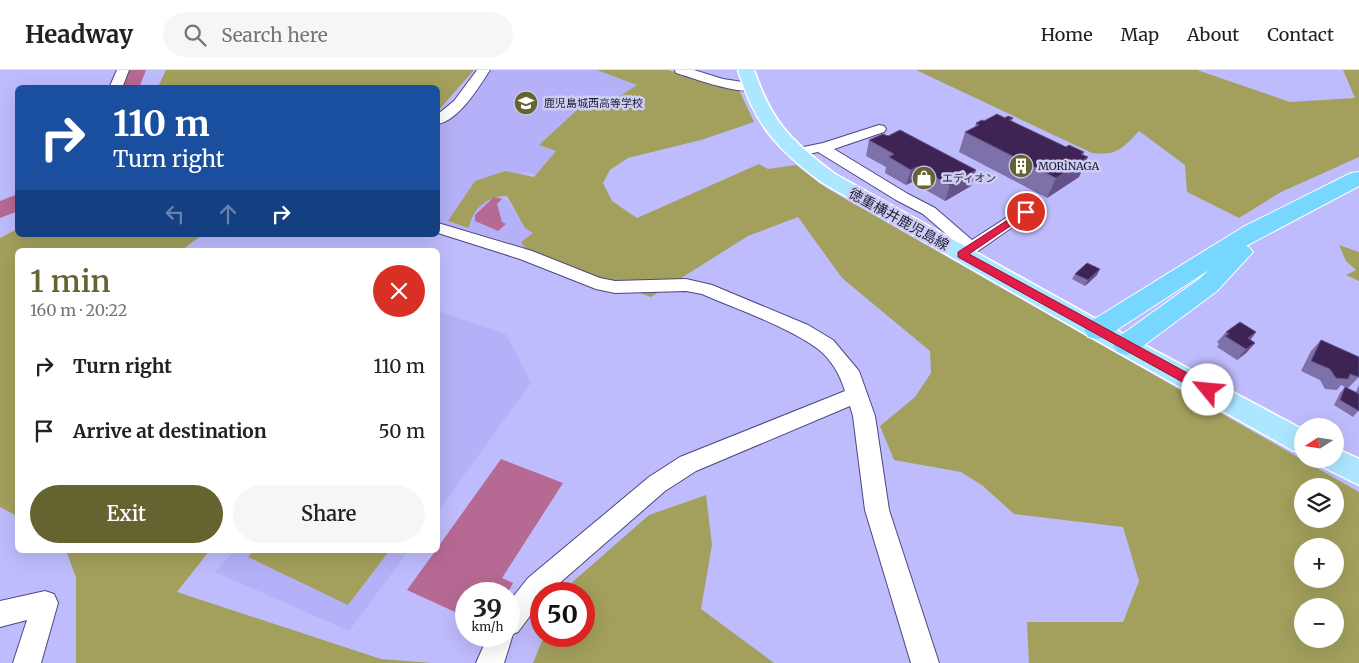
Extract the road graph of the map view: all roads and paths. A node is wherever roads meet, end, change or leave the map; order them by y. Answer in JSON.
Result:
{"nodes":[{"id":1,"x":123,"y":70,"type":"edge"},
{"id":2,"x":484,"y":70,"type":"edge"},
{"id":3,"x":682,"y":70,"type":"edge"},
{"id":4,"x":748,"y":78,"type":"edge"},
{"id":5,"x":116,"y":85,"type":"edge"},
{"id":6,"x":440,"y":118,"type":"edge"},
{"id":7,"x":879,"y":129,"type":"dead end"},
{"id":8,"x":824,"y":148,"type":"junction"},
{"id":9,"x":794,"y":153,"type":"junction"},
{"id":10,"x":1359,"y":178,"type":"edge"},
{"id":11,"x":1026,"y":212,"type":"dead end"},
{"id":12,"x":1266,"y":226,"type":"junction"},
{"id":13,"x":440,"y":229,"type":"edge"},
{"id":14,"x":957,"y":252,"type":"junction"},
{"id":15,"x":1098,"y":330,"type":"junction"},
{"id":16,"x":1126,"y":345,"type":"junction"},
{"id":17,"x":857,"y":395,"type":"junction"},
{"id":18,"x":1294,"y":438,"type":"edge"},
{"id":19,"x":1344,"y":465,"type":"edge"},
{"id":20,"x":1359,"y":473,"type":"edge"},
{"id":21,"x":520,"y":608,"type":"edge"},
{"id":22,"x":0,"y":614,"type":"edge"},
{"id":23,"x":497,"y":647,"type":"edge"},
{"id":24,"x":27,"y":663,"type":"edge"},
{"id":25,"x":490,"y":663,"type":"edge"},
{"id":26,"x":925,"y":663,"type":"edge"}],
"edges":[{"from":1,"to":5,"type":"street"},
{"from":2,"to":6,"type":"street"},
{"from":3,"to":4,"type":"street"},
{"from":4,"to":9,"type":"main road","name":"徳重横井鹿児島線"},
{"from":7,"to":8,"type":"street"},
{"from":8,"to":9,"type":"street"},
{"from":8,"to":14,"type":"street"},
{"from":9,"to":14,"type":"main road","name":"徳重横井鹿児島線"},
{"from":10,"to":12,"type":"highway"},
{"from":11,"to":14,"type":"street"},
{"from":12,"to":15,"type":"highway"},
{"from":12,"to":16,"type":"highway"},
{"from":13,"to":17,"type":"street"},
{"from":14,"to":15,"type":"main road","name":"徳重横井鹿児島線"},
{"from":15,"to":16,"type":"main road","name":"徳重横井鹿児島線"},
{"from":16,"to":18,"type":"main road","name":"徳重横井鹿児島線"},
{"from":17,"to":21,"type":"street"},
{"from":17,"to":26,"type":"street"},
{"from":19,"to":20,"type":"main road"},
{"from":22,"to":24,"type":"street"},
{"from":23,"to":25,"type":"street"}]}
